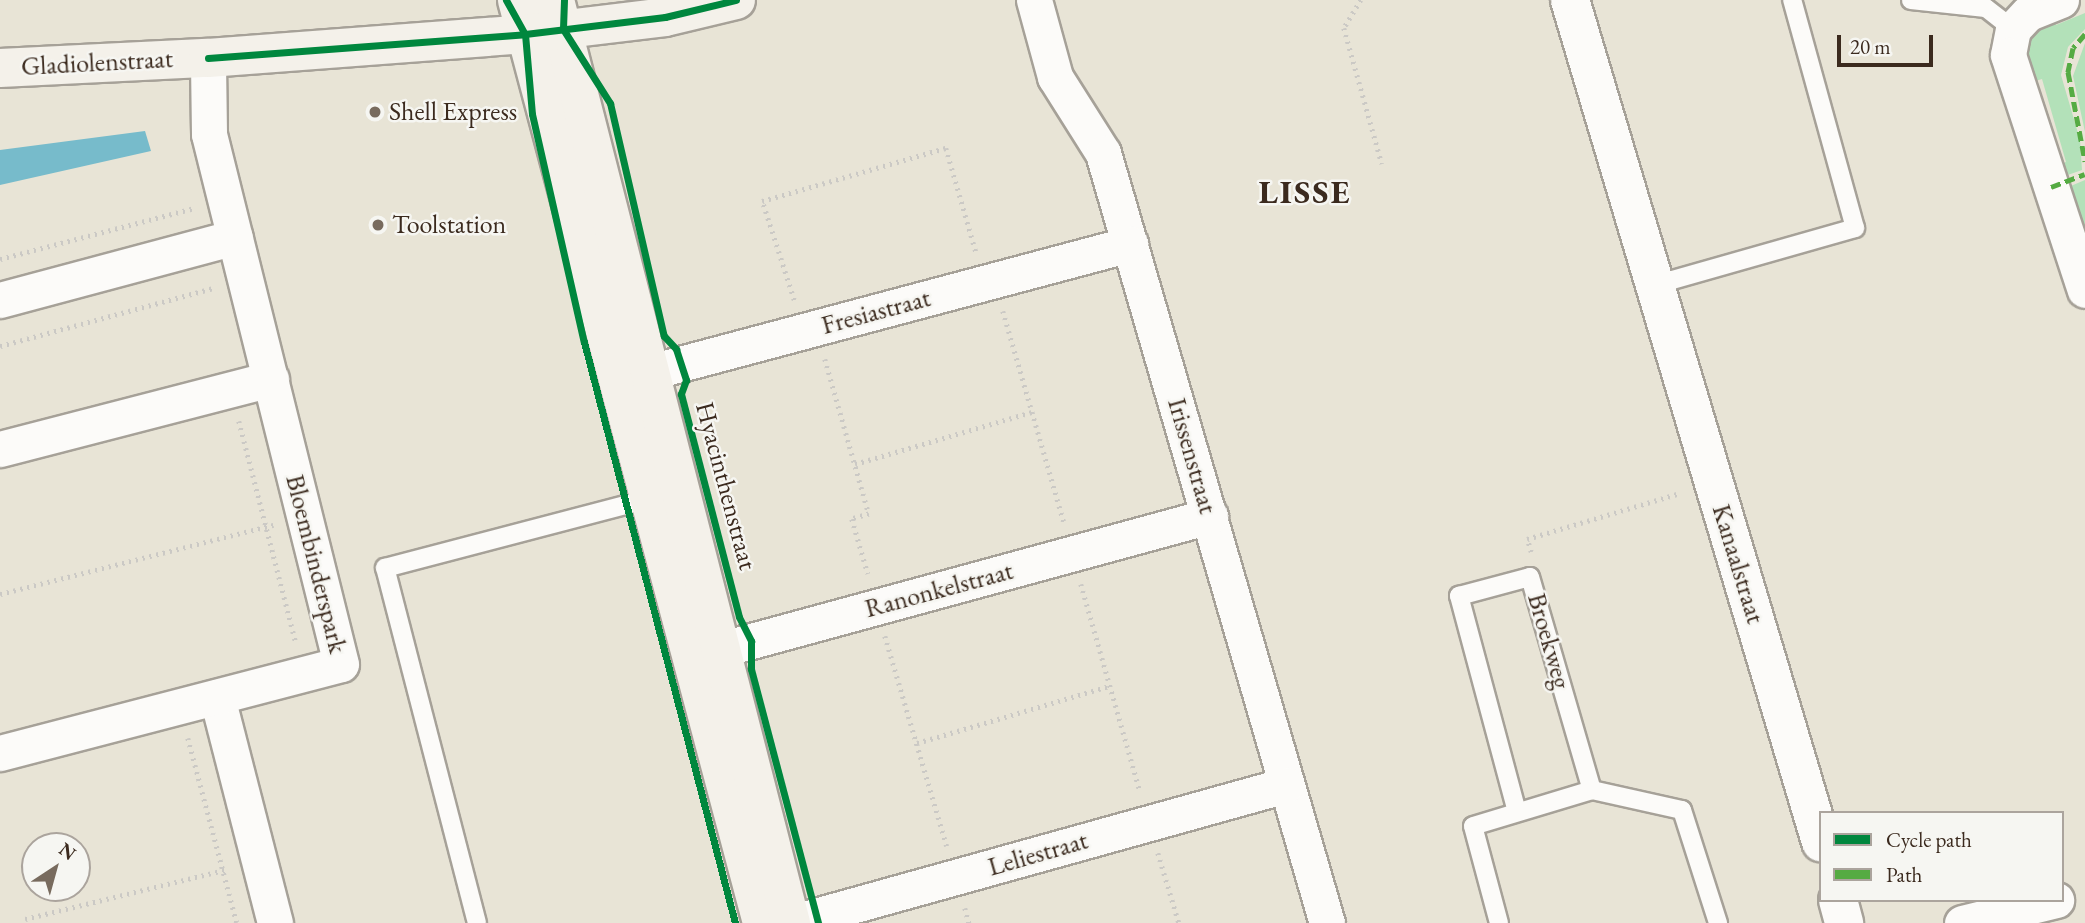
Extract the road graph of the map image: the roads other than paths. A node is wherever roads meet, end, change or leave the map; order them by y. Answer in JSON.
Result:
{"nodes":[{"id":1,"x":736,"y":0,"type":"edge"},
{"id":2,"x":1034,"y":0,"type":"edge"},
{"id":3,"x":1570,"y":0,"type":"edge"},
{"id":4,"x":1791,"y":0,"type":"edge"},
{"id":5,"x":1911,"y":0,"type":"edge"},
{"id":6,"x":2061,"y":0,"type":"edge"},
{"id":7,"x":559,"y":15,"type":"edge"},
{"id":8,"x":521,"y":17,"type":"edge"},
{"id":9,"x":2012,"y":29,"type":"junction"},
{"id":10,"x":208,"y":58,"type":"junction"},
{"id":11,"x":0,"y":68,"type":"edge"},
{"id":12,"x":235,"y":237,"type":"junction"},
{"id":13,"x":1130,"y":244,"type":"junction"},
{"id":14,"x":1655,"y":285,"type":"junction"},
{"id":15,"x":2085,"y":290,"type":"edge"},
{"id":16,"x":0,"y":300,"type":"edge"},
{"id":17,"x":636,"y":376,"type":"junction"},
{"id":18,"x":271,"y":379,"type":"junction"},
{"id":19,"x":0,"y":449,"type":"edge"},
{"id":20,"x":651,"y":498,"type":"junction"},
{"id":21,"x":1210,"y":516,"type":"junction"},
{"id":22,"x":722,"y":649,"type":"junction"},
{"id":23,"x":217,"y":697,"type":"junction"},
{"id":24,"x":0,"y":753,"type":"edge"},
{"id":25,"x":1286,"y":785,"type":"junction"},
{"id":26,"x":1592,"y":790,"type":"junction"},
{"id":27,"x":1517,"y":813,"type":"junction"},
{"id":28,"x":1819,"y":835,"type":"edge"},
{"id":29,"x":2085,"y":893,"type":"edge"},
{"id":30,"x":2064,"y":898,"type":"edge"},
{"id":31,"x":1839,"y":902,"type":"edge"},
{"id":32,"x":2048,"y":902,"type":"edge"},
{"id":33,"x":275,"y":923,"type":"edge"},
{"id":34,"x":477,"y":923,"type":"edge"},
{"id":35,"x":762,"y":923,"type":"edge"},
{"id":36,"x":791,"y":923,"type":"edge"},
{"id":37,"x":1327,"y":923,"type":"edge"},
{"id":38,"x":1499,"y":923,"type":"edge"},
{"id":39,"x":1718,"y":923,"type":"edge"},
{"id":40,"x":1844,"y":923,"type":"edge"},
{"id":41,"x":1962,"y":923,"type":"edge"}],
"edges":[{"from":1,"to":7,"type":"main road","name":"Gladiolenstraat"},
{"from":2,"to":13,"type":"street","name":"Irissenstraat"},
{"from":3,"to":14,"type":"street","name":"Kanaalstraat"},
{"from":4,"to":14,"type":"lane"},
{"from":5,"to":9,"type":"lane"},
{"from":6,"to":9,"type":"street"},
{"from":7,"to":8,"type":"main road","name":"Gladiolenstraat"},
{"from":7,"to":17,"type":"main road","name":"Hyacinthenstraat"},
{"from":8,"to":10,"type":"main road","name":"Gladiolenstraat"},
{"from":8,"to":17,"type":"main road","name":"Hyacinthenstraat"},
{"from":9,"to":15,"type":"street"},
{"from":10,"to":11,"type":"main road","name":"Gladiolenstraat"},
{"from":10,"to":12,"type":"street","name":"Bloembinderspark"},
{"from":12,"to":16,"type":"street"},
{"from":12,"to":18,"type":"street","name":"Bloembinderspark"},
{"from":13,"to":17,"type":"street","name":"Fresiastraat"},
{"from":13,"to":21,"type":"street","name":"Irissenstraat"},
{"from":14,"to":28,"type":"street","name":"Kanaalstraat"},
{"from":17,"to":20,"type":"main road","name":"Hyacinthenstraat"},
{"from":17,"to":22,"type":"main road","name":"Hyacinthenstraat"},
{"from":18,"to":19,"type":"street"},
{"from":18,"to":23,"type":"street","name":"Bloembinderspark"},
{"from":20,"to":34,"type":"lane"},
{"from":20,"to":35,"type":"main road","name":"Hyacinthenstraat"},
{"from":21,"to":22,"type":"street","name":"Ranonkelstraat"},
{"from":21,"to":25,"type":"street","name":"Irissenstraat"},
{"from":22,"to":36,"type":"main road","name":"Hyacinthenstraat"},
{"from":23,"to":24,"type":"street","name":"Bloembinderspark"},
{"from":23,"to":33,"type":"street"},
{"from":25,"to":36,"type":"street","name":"Leliestraat"},
{"from":25,"to":37,"type":"street","name":"Irissenstraat"},
{"from":26,"to":27,"type":"lane"},
{"from":26,"to":27,"type":"lane","name":"Broekweg"},
{"from":26,"to":39,"type":"lane"},
{"from":27,"to":38,"type":"lane"},
{"from":29,"to":30,"type":"street"},
{"from":31,"to":40,"type":"street"},
{"from":32,"to":41,"type":"street"}]}
